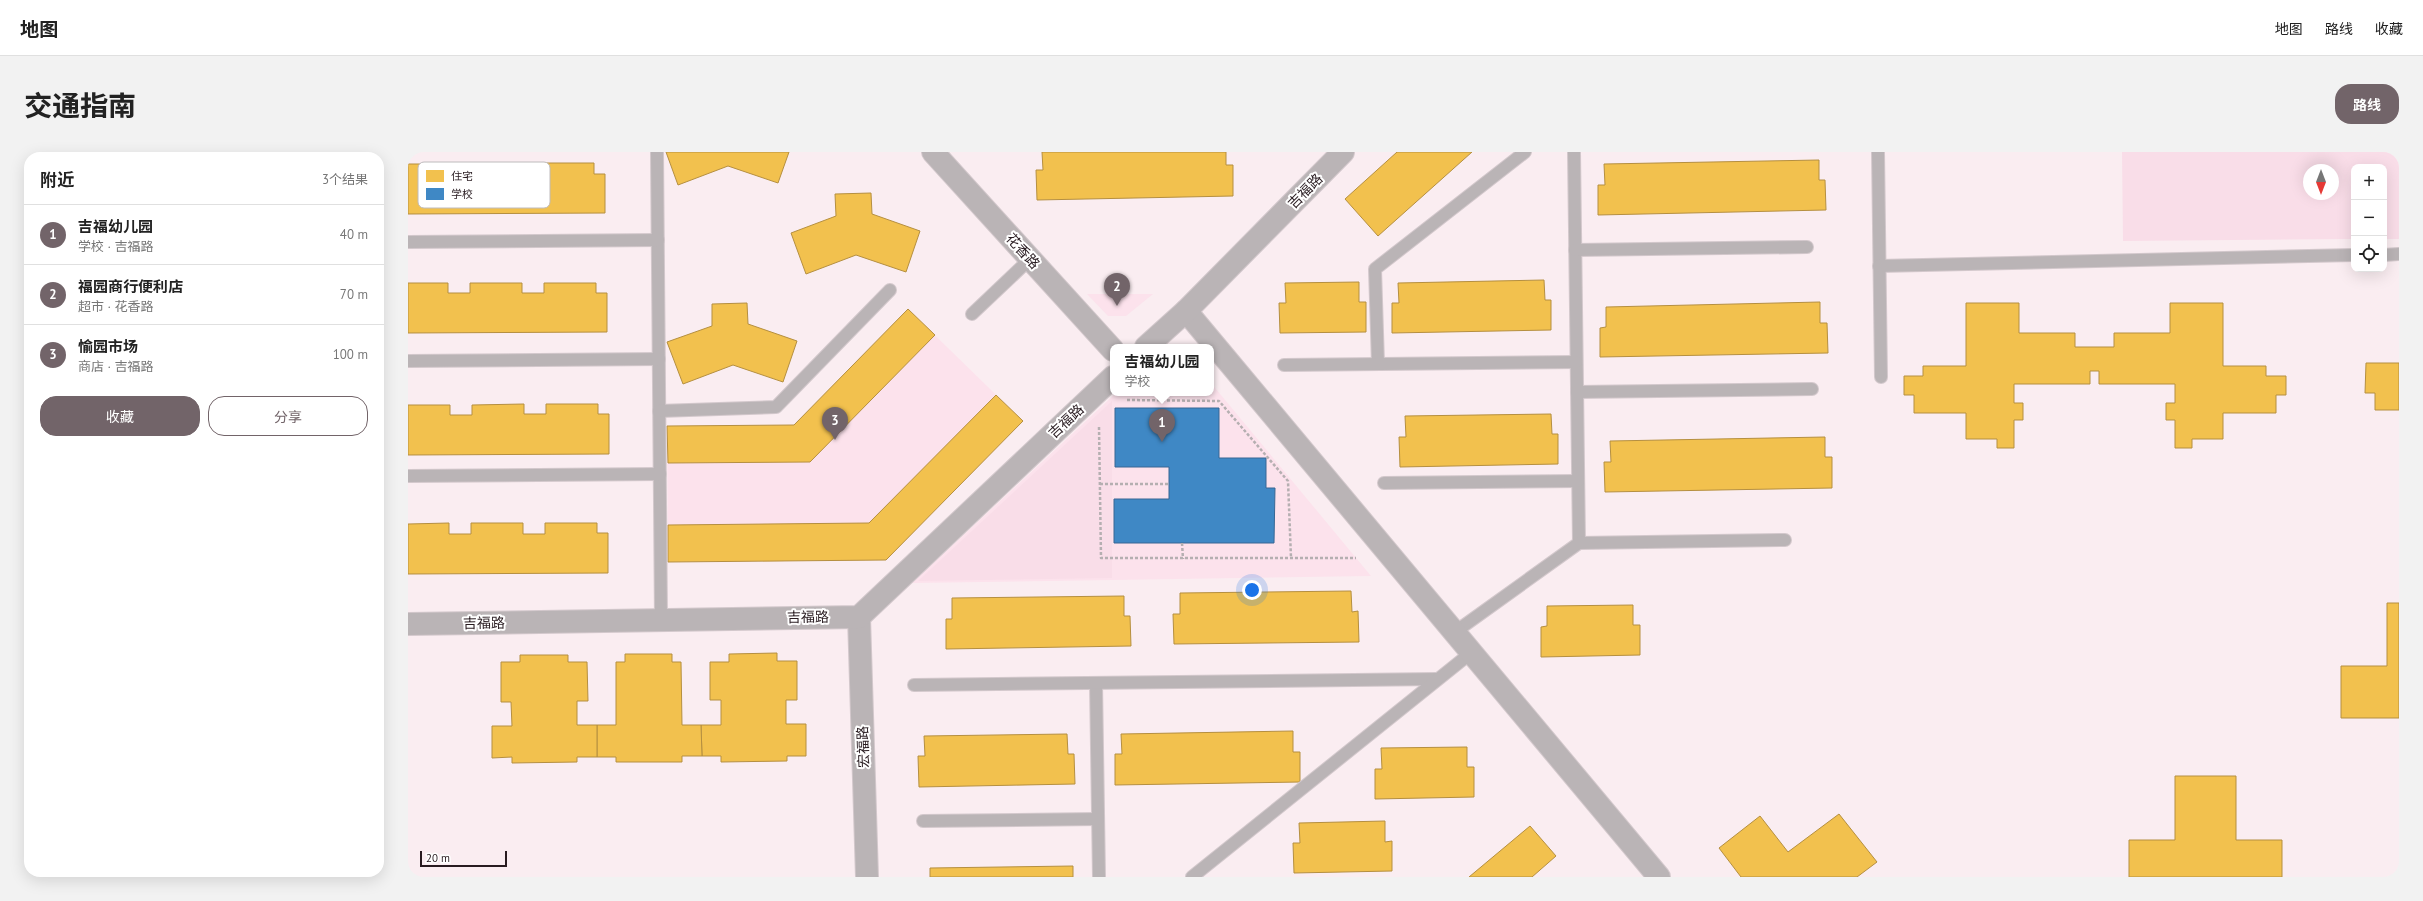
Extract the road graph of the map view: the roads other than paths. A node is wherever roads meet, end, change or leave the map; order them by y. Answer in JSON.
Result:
{"nodes":[{"id":1,"x":656,"y":152,"type":"edge"},
{"id":2,"x":933,"y":152,"type":"edge"},
{"id":3,"x":1343,"y":152,"type":"edge"},
{"id":4,"x":1525,"y":152,"type":"edge"},
{"id":5,"x":1574,"y":152,"type":"edge"},
{"id":6,"x":1878,"y":152,"type":"edge"},
{"id":7,"x":658,"y":240,"type":"junction"},
{"id":8,"x":408,"y":242,"type":"edge"},
{"id":9,"x":1807,"y":247,"type":"dead end"},
{"id":10,"x":1575,"y":250,"type":"junction"},
{"id":11,"x":2399,"y":254,"type":"edge"},
{"id":12,"x":2351,"y":255,"type":"edge"},
{"id":13,"x":2387,"y":255,"type":"edge"},
{"id":14,"x":1030,"y":259,"type":"junction"},
{"id":15,"x":1880,"y":266,"type":"junction"},
{"id":16,"x":890,"y":290,"type":"dead end"},
{"id":17,"x":1186,"y":311,"type":"junction"},
{"id":18,"x":972,"y":314,"type":"dead end"},
{"id":19,"x":1149,"y":344,"type":"edge"},
{"id":20,"x":1214,"y":344,"type":"edge"},
{"id":21,"x":1214,"y":344,"type":"edge"},
{"id":22,"x":1110,"y":347,"type":"edge"},
{"id":23,"x":659,"y":359,"type":"junction"},
{"id":24,"x":408,"y":361,"type":"edge"},
{"id":25,"x":1576,"y":362,"type":"junction"},
{"id":26,"x":1378,"y":364,"type":"junction"},
{"id":27,"x":1284,"y":365,"type":"dead end"},
{"id":28,"x":1881,"y":377,"type":"dead end"},
{"id":29,"x":1110,"y":380,"type":"edge"},
{"id":30,"x":1812,"y":389,"type":"dead end"},
{"id":31,"x":1577,"y":392,"type":"junction"},
{"id":32,"x":660,"y":410,"type":"junction"},
{"id":33,"x":660,"y":474,"type":"junction"},
{"id":34,"x":408,"y":476,"type":"edge"},
{"id":35,"x":1578,"y":482,"type":"junction"},
{"id":36,"x":1384,"y":483,"type":"dead end"},
{"id":37,"x":1785,"y":540,"type":"dead end"},
{"id":38,"x":1579,"y":543,"type":"junction"},
{"id":39,"x":859,"y":617,"type":"junction"},
{"id":40,"x":661,"y":620,"type":"junction"},
{"id":41,"x":408,"y":624,"type":"edge"},
{"id":42,"x":1455,"y":632,"type":"junction"},
{"id":43,"x":1472,"y":652,"type":"junction"},
{"id":44,"x":1437,"y":679,"type":"junction"},
{"id":45,"x":1096,"y":683,"type":"junction"},
{"id":46,"x":914,"y":685,"type":"dead end"},
{"id":47,"x":1098,"y":819,"type":"junction"},
{"id":48,"x":923,"y":821,"type":"dead end"},
{"id":49,"x":866,"y":877,"type":"edge"},
{"id":50,"x":1099,"y":877,"type":"edge"},
{"id":51,"x":1192,"y":877,"type":"edge"},
{"id":52,"x":1659,"y":877,"type":"edge"}],
"edges":[{"from":1,"to":7,"type":"lane"},
{"from":2,"to":14,"type":"street","name":"花香路"},
{"from":3,"to":17,"type":"street","name":"吉福路"},
{"from":4,"to":26,"type":"lane"},
{"from":5,"to":10,"type":"lane"},
{"from":6,"to":15,"type":"lane"},
{"from":7,"to":8,"type":"lane"},
{"from":7,"to":23,"type":"lane"},
{"from":9,"to":10,"type":"lane"},
{"from":10,"to":25,"type":"lane"},
{"from":11,"to":13,"type":"lane"},
{"from":12,"to":15,"type":"lane"},
{"from":14,"to":18,"type":"lane"},
{"from":14,"to":22,"type":"street","name":"花香路"},
{"from":15,"to":28,"type":"lane"},
{"from":16,"to":32,"type":"lane"},
{"from":17,"to":19,"type":"street","name":"吉福路"},
{"from":17,"to":21,"type":"street"},
{"from":20,"to":42,"type":"street"},
{"from":23,"to":24,"type":"lane"},
{"from":23,"to":32,"type":"lane"},
{"from":25,"to":26,"type":"lane"},
{"from":25,"to":31,"type":"lane"},
{"from":26,"to":27,"type":"lane"},
{"from":29,"to":39,"type":"street","name":"吉福路"},
{"from":30,"to":31,"type":"lane"},
{"from":31,"to":35,"type":"lane"},
{"from":32,"to":33,"type":"lane"},
{"from":33,"to":34,"type":"lane"},
{"from":33,"to":40,"type":"lane"},
{"from":35,"to":36,"type":"lane"},
{"from":35,"to":38,"type":"lane"},
{"from":37,"to":38,"type":"lane"},
{"from":38,"to":42,"type":"lane"},
{"from":39,"to":40,"type":"street","name":"吉福路"},
{"from":39,"to":49,"type":"street","name":"宏福路"},
{"from":40,"to":41,"type":"street","name":"吉福路"},
{"from":42,"to":43,"type":"street"},
{"from":43,"to":44,"type":"lane"},
{"from":43,"to":52,"type":"street"},
{"from":44,"to":45,"type":"lane"},
{"from":44,"to":51,"type":"lane"},
{"from":45,"to":46,"type":"lane"},
{"from":45,"to":47,"type":"lane"},
{"from":47,"to":48,"type":"lane"},
{"from":47,"to":50,"type":"lane"}]}
